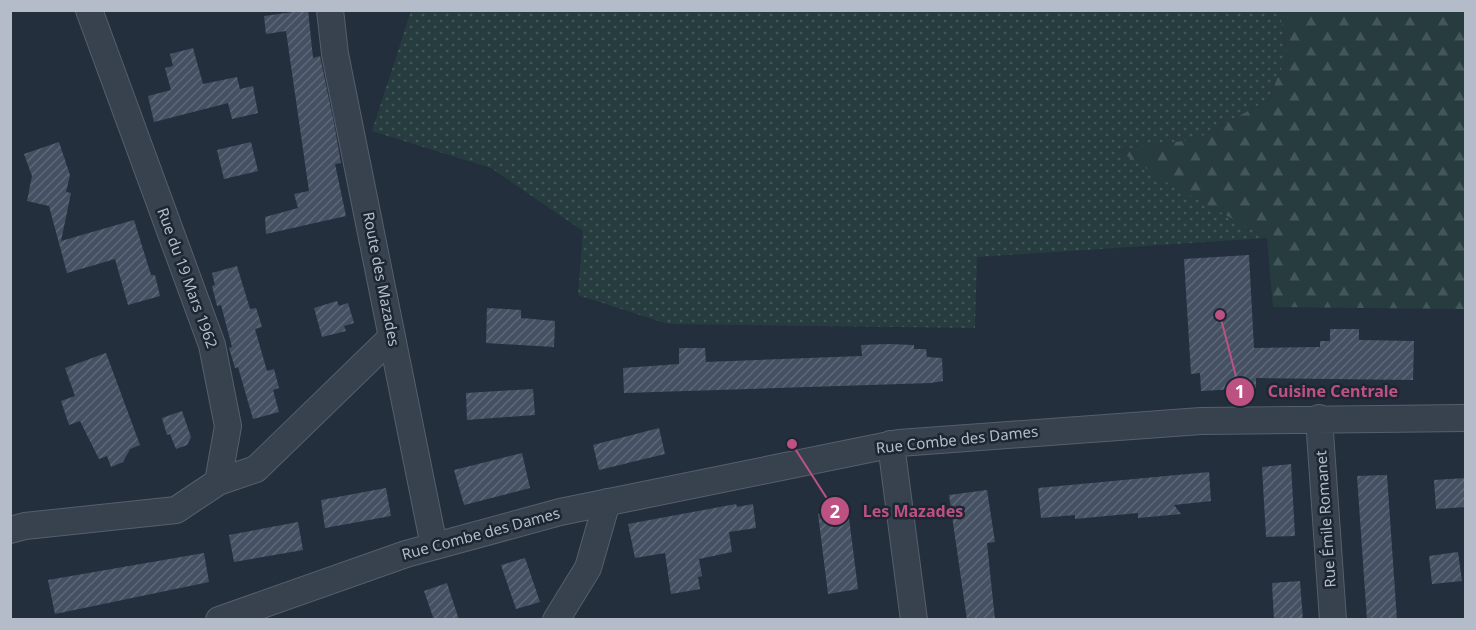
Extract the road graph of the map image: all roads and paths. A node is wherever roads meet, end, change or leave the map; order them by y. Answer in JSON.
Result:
{"nodes":[{"id":1,"x":90,"y":10,"type":"edge"},
{"id":2,"x":330,"y":10,"type":"edge"},
{"id":3,"x":392,"y":337,"type":"junction"},
{"id":4,"x":1319,"y":418,"type":"junction"},
{"id":5,"x":1466,"y":418,"type":"edge"},
{"id":6,"x":891,"y":444,"type":"junction"},
{"id":7,"x":218,"y":482,"type":"junction"},
{"id":8,"x":608,"y":502,"type":"junction"},
{"id":9,"x":10,"y":530,"type":"edge"},
{"id":10,"x":435,"y":546,"type":"junction"},
{"id":11,"x":219,"y":620,"type":"edge"},
{"id":12,"x":556,"y":620,"type":"edge"},
{"id":13,"x":914,"y":620,"type":"edge"},
{"id":14,"x":1333,"y":620,"type":"edge"}],
"edges":[{"from":1,"to":7,"type":"street","name":"Rue du 19 Mars 1962"},
{"from":2,"to":3,"type":"street","name":"Route des Mazades"},
{"from":3,"to":7,"type":"street"},
{"from":3,"to":10,"type":"street","name":"Route des Mazades"},
{"from":4,"to":5,"type":"street","name":"Rue Combe des Dames"},
{"from":4,"to":6,"type":"street","name":"Rue Combe des Dames"},
{"from":4,"to":14,"type":"street","name":"Rue Émile Romanet"},
{"from":6,"to":8,"type":"street","name":"Rue Combe des Dames"},
{"from":6,"to":13,"type":"street"},
{"from":7,"to":9,"type":"street"},
{"from":8,"to":10,"type":"street","name":"Rue Combe des Dames"},
{"from":8,"to":12,"type":"street"},
{"from":10,"to":11,"type":"street","name":"Rue Combe des Dames"}]}
